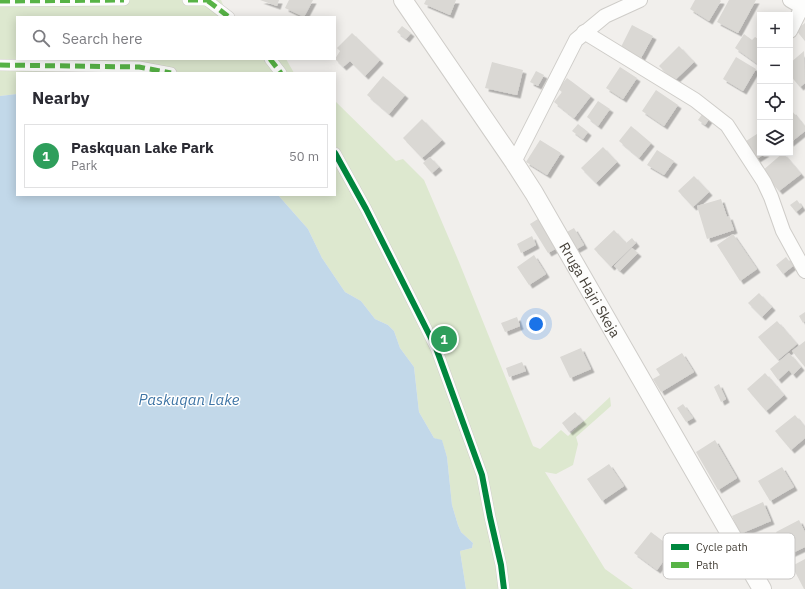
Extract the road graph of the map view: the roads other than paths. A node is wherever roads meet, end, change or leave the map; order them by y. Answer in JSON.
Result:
{"nodes":[{"id":1,"x":0,"y":0,"type":"edge"},
{"id":2,"x":124,"y":0,"type":"edge"},
{"id":3,"x":188,"y":0,"type":"edge"},
{"id":4,"x":208,"y":0,"type":"edge"},
{"id":5,"x":403,"y":0,"type":"edge"},
{"id":6,"x":640,"y":0,"type":"edge"},
{"id":7,"x":790,"y":0,"type":"edge"},
{"id":8,"x":804,"y":5,"type":"edge"},
{"id":9,"x":228,"y":16,"type":"edge"},
{"id":10,"x":793,"y":25,"type":"edge"},
{"id":11,"x":584,"y":32,"type":"junction"},
{"id":12,"x":271,"y":60,"type":"edge"},
{"id":13,"x":0,"y":65,"type":"edge"},
{"id":14,"x":166,"y":72,"type":"edge"},
{"id":15,"x":280,"y":72,"type":"edge"},
{"id":16,"x":336,"y":155,"type":"edge"},
{"id":17,"x":514,"y":162,"type":"junction"},
{"id":18,"x":805,"y":271,"type":"edge"},
{"id":19,"x":729,"y":533,"type":"edge"},
{"id":20,"x":756,"y":579,"type":"edge"},
{"id":21,"x":504,"y":589,"type":"edge"},
{"id":22,"x":762,"y":589,"type":"edge"}],
"edges":[{"from":1,"to":2,"type":"street"},
{"from":3,"to":4,"type":"street"},
{"from":4,"to":9,"type":"street"},
{"from":5,"to":17,"type":"street","name":"Rruga Hajri Skeja"},
{"from":6,"to":11,"type":"street"},
{"from":7,"to":8,"type":"street"},
{"from":8,"to":10,"type":"street"},
{"from":11,"to":17,"type":"street"},
{"from":11,"to":18,"type":"street"},
{"from":12,"to":15,"type":"street"},
{"from":13,"to":14,"type":"street"},
{"from":16,"to":21,"type":"street"},
{"from":17,"to":19,"type":"street","name":"Rruga Hajri Skeja"},
{"from":20,"to":22,"type":"street","name":"Rruga Hajri Skeja"}]}
